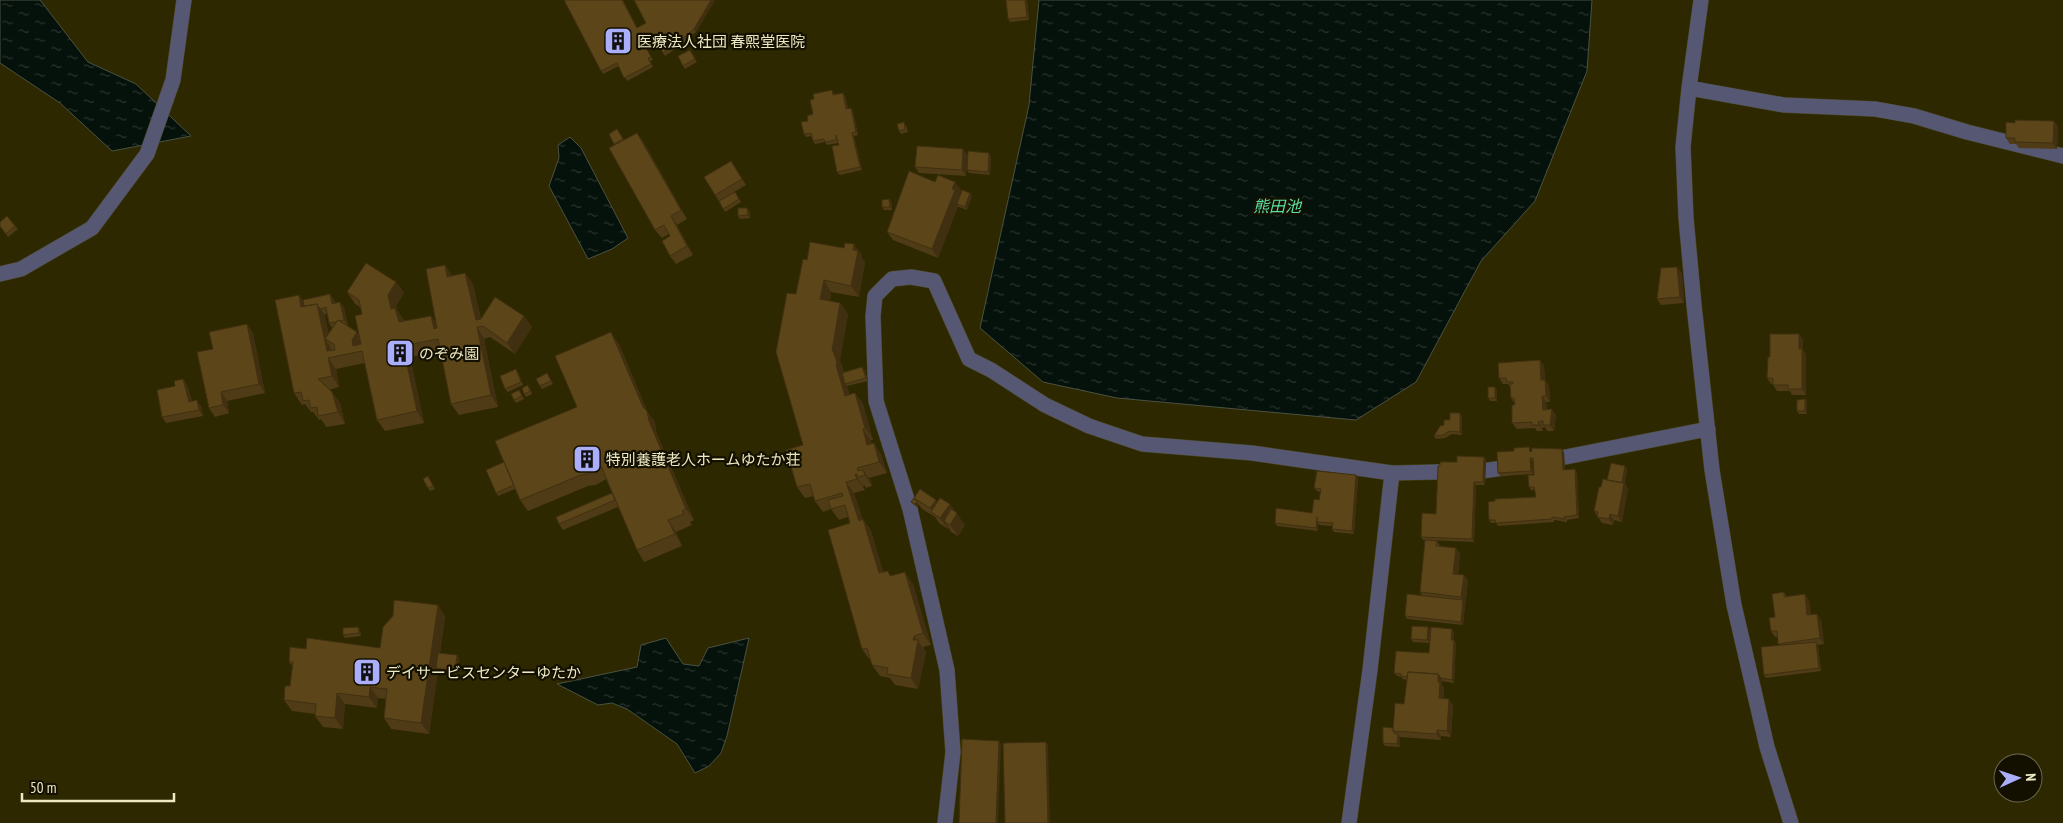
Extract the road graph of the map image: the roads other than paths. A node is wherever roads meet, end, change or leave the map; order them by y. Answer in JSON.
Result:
{"nodes":[{"id":1,"x":184,"y":0,"type":"edge"},
{"id":2,"x":1701,"y":0,"type":"edge"},
{"id":3,"x":1689,"y":88,"type":"junction"},
{"id":4,"x":2063,"y":156,"type":"edge"},
{"id":5,"x":0,"y":274,"type":"edge"},
{"id":6,"x":1708,"y":429,"type":"junction"},
{"id":7,"x":1392,"y":473,"type":"junction"},
{"id":8,"x":945,"y":823,"type":"edge"},
{"id":9,"x":1349,"y":823,"type":"edge"},
{"id":10,"x":1791,"y":823,"type":"edge"}],
"edges":[{"from":1,"to":5,"type":"street"},
{"from":2,"to":3,"type":"street"},
{"from":3,"to":4,"type":"street"},
{"from":3,"to":6,"type":"street"},
{"from":6,"to":7,"type":"street"},
{"from":6,"to":10,"type":"street"},
{"from":7,"to":8,"type":"street"},
{"from":7,"to":9,"type":"street"}]}
